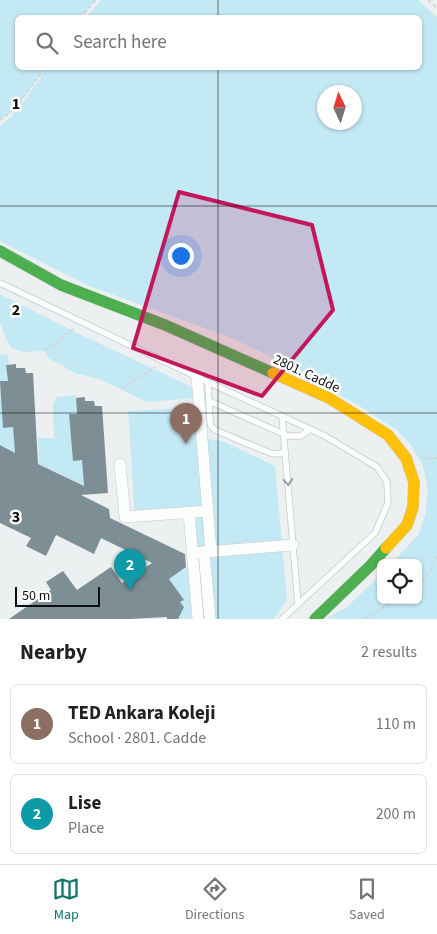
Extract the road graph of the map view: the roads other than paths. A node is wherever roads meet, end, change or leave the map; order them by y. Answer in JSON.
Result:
{"nodes":[{"id":1,"x":0,"y":251,"type":"edge"},
{"id":2,"x":0,"y":283,"type":"edge"},
{"id":3,"x":197,"y":377,"type":"junction"},
{"id":4,"x":208,"y":382,"type":"junction"},
{"id":5,"x":209,"y":401,"type":"junction"},
{"id":6,"x":282,"y":416,"type":"junction"},
{"id":7,"x":310,"y":429,"type":"junction"},
{"id":8,"x":284,"y":434,"type":"junction"},
{"id":9,"x":285,"y":452,"type":"junction"},
{"id":10,"x":120,"y":464,"type":"dead end"},
{"id":11,"x":208,"y":511,"type":"junction"},
{"id":12,"x":189,"y":513,"type":"junction"},
{"id":13,"x":293,"y":545,"type":"junction"},
{"id":14,"x":208,"y":552,"type":"junction"},
{"id":15,"x":192,"y":553,"type":"junction"},
{"id":16,"x":298,"y":604,"type":"junction"},
{"id":17,"x":198,"y":619,"type":"edge"},
{"id":18,"x":210,"y":619,"type":"edge"},
{"id":19,"x":282,"y":619,"type":"edge"},
{"id":20,"x":315,"y":619,"type":"edge"}],
"edges":[{"from":1,"to":20,"type":"street","name":"2801. Cadde"},
{"from":2,"to":3,"type":"lane"},
{"from":3,"to":4,"type":"lane"},
{"from":3,"to":11,"type":"street"},
{"from":4,"to":5,"type":"lane"},
{"from":4,"to":6,"type":"lane"},
{"from":5,"to":8,"type":"lane"},
{"from":5,"to":9,"type":"lane"},
{"from":6,"to":7,"type":"lane"},
{"from":6,"to":8,"type":"lane"},
{"from":7,"to":8,"type":"lane"},
{"from":7,"to":16,"type":"lane"},
{"from":8,"to":9,"type":"lane"},
{"from":9,"to":13,"type":"lane","one_way":true},
{"from":10,"to":12,"type":"street"},
{"from":11,"to":12,"type":"street"},
{"from":11,"to":14,"type":"street"},
{"from":12,"to":15,"type":"street"},
{"from":13,"to":14,"type":"street"},
{"from":13,"to":16,"type":"lane"},
{"from":14,"to":15,"type":"street"},
{"from":14,"to":18,"type":"street"},
{"from":15,"to":17,"type":"street"},
{"from":16,"to":19,"type":"lane"}]}
